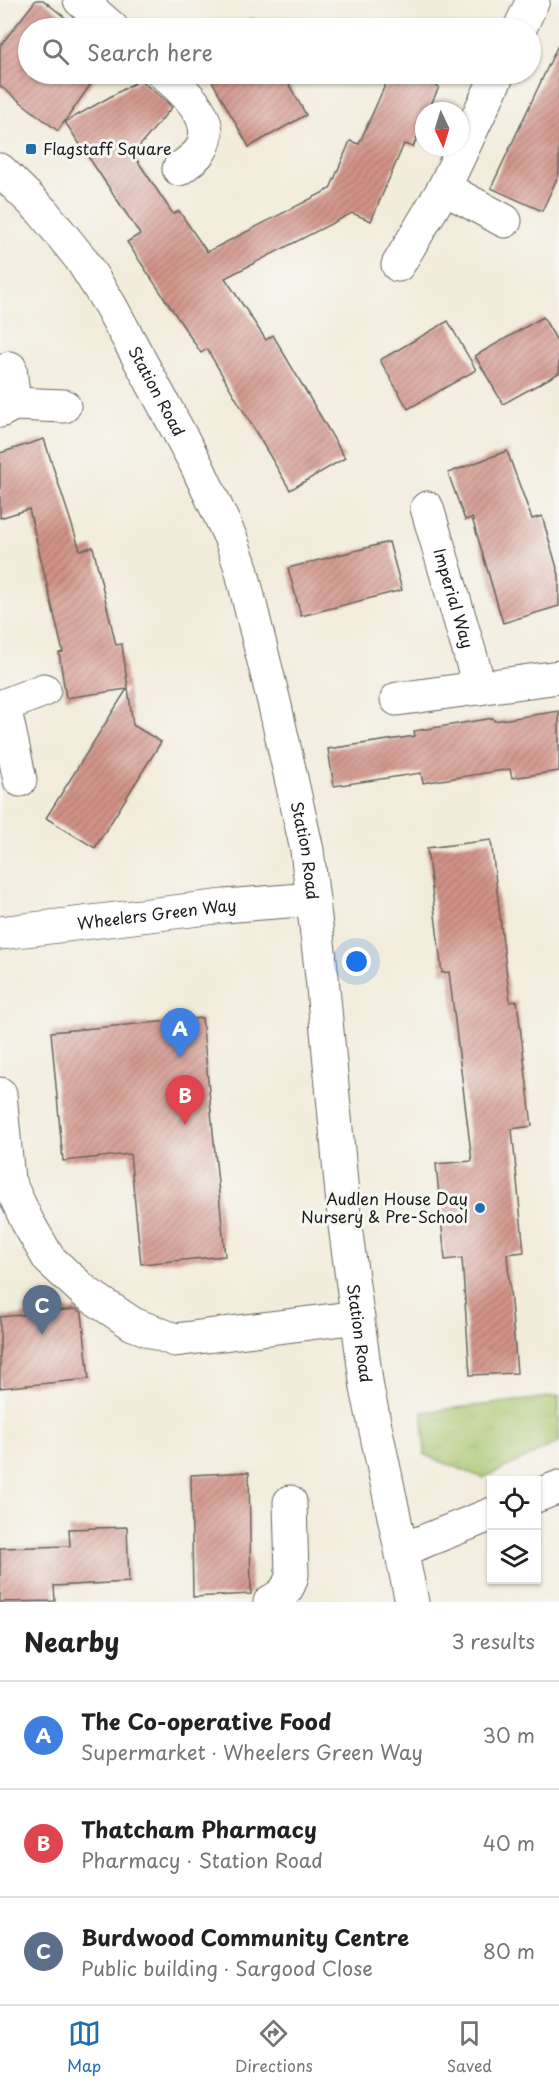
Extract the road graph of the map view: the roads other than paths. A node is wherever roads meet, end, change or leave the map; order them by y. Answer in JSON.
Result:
{"nodes":[{"id":1,"x":80,"y":0,"type":"edge"},
{"id":2,"x":533,"y":0,"type":"edge"},
{"id":3,"x":101,"y":18,"type":"edge"},
{"id":4,"x":525,"y":18,"type":"edge"},
{"id":5,"x":176,"y":84,"type":"edge"},
{"id":6,"x":493,"y":84,"type":"edge"},
{"id":7,"x":179,"y":169,"type":"dead end"},
{"id":8,"x":0,"y":170,"type":"edge"},
{"id":9,"x":444,"y":188,"type":"junction"},
{"id":10,"x":505,"y":221,"type":"dead end"},
{"id":11,"x":398,"y":265,"type":"dead end"},
{"id":12,"x":9,"y":368,"type":"dead end"},
{"id":13,"x":64,"y":406,"type":"dead end"},
{"id":14,"x":7,"y":407,"type":"edge"},
{"id":15,"x":427,"y":508,"type":"dead end"},
{"id":16,"x":559,"y":677,"type":"edge"},
{"id":17,"x":480,"y":688,"type":"junction"},
{"id":18,"x":44,"y":690,"type":"dead end"},
{"id":19,"x":397,"y":699,"type":"dead end"},
{"id":20,"x":2,"y":706,"type":"edge"},
{"id":21,"x":20,"y":780,"type":"dead end"},
{"id":22,"x":313,"y":899,"type":"junction"},
{"id":23,"x":0,"y":933,"type":"edge"},
{"id":24,"x":0,"y":1094,"type":"edge"},
{"id":25,"x":358,"y":1317,"type":"junction"},
{"id":26,"x":559,"y":1487,"type":"edge"},
{"id":27,"x":541,"y":1494,"type":"edge"},
{"id":28,"x":290,"y":1502,"type":"dead end"},
{"id":29,"x":487,"y":1516,"type":"edge"},
{"id":30,"x":402,"y":1550,"type":"junction"},
{"id":31,"x":270,"y":1602,"type":"edge"},
{"id":32,"x":412,"y":1602,"type":"edge"}],
"edges":[{"from":1,"to":3,"type":"street"},
{"from":2,"to":4,"type":"street"},
{"from":5,"to":7,"type":"street"},
{"from":6,"to":9,"type":"street"},
{"from":8,"to":22,"type":"street","name":"Station Road"},
{"from":9,"to":10,"type":"street"},
{"from":9,"to":11,"type":"street"},
{"from":12,"to":14,"type":"street"},
{"from":13,"to":14,"type":"street"},
{"from":15,"to":17,"type":"street","name":"Imperial Way"},
{"from":16,"to":17,"type":"street"},
{"from":17,"to":19,"type":"street"},
{"from":18,"to":20,"type":"street"},
{"from":20,"to":21,"type":"street"},
{"from":22,"to":23,"type":"street","name":"Wheelers Green Way"},
{"from":22,"to":25,"type":"street","name":"Station Road"},
{"from":24,"to":25,"type":"street"},
{"from":25,"to":30,"type":"street","name":"Station Road"},
{"from":26,"to":27,"type":"street"},
{"from":28,"to":31,"type":"street"},
{"from":29,"to":30,"type":"street"},
{"from":30,"to":32,"type":"street","name":"Station Road"}]}
